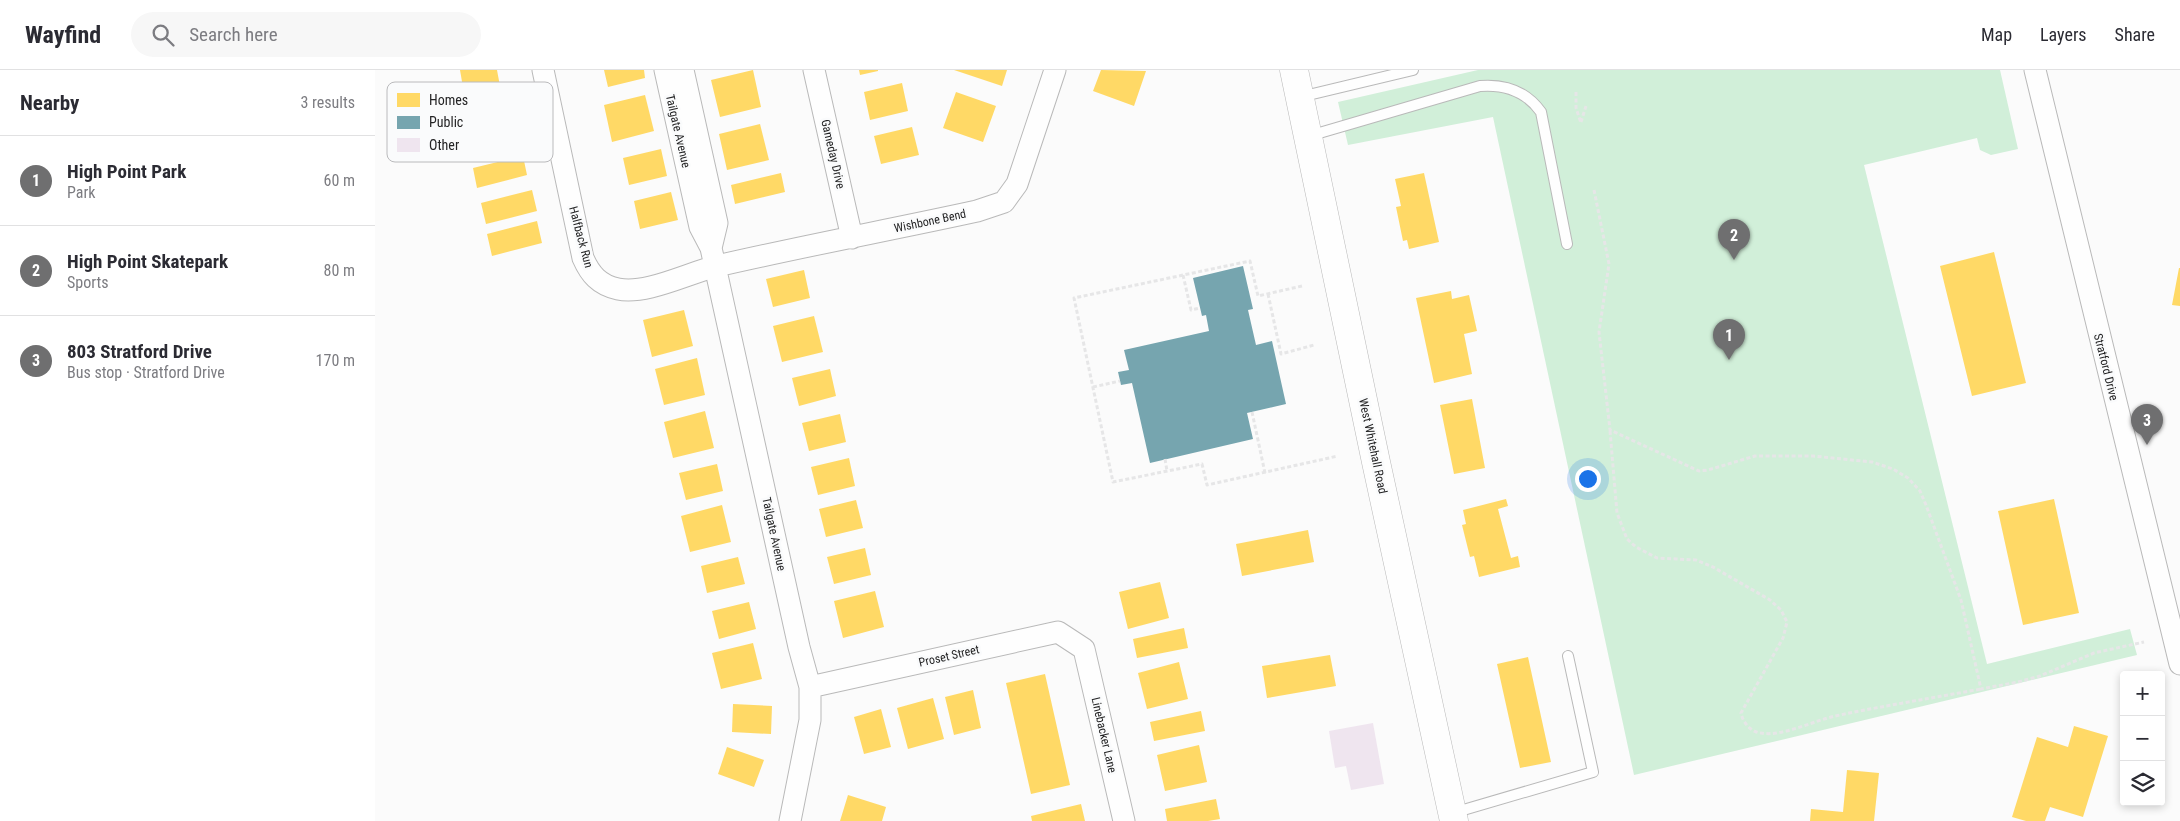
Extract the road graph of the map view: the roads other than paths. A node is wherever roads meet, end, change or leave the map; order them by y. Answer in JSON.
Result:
{"nodes":[{"id":1,"x":665,"y":70,"type":"edge"},
{"id":2,"x":683,"y":70,"type":"edge"},
{"id":3,"x":814,"y":70,"type":"edge"},
{"id":4,"x":1055,"y":70,"type":"edge"},
{"id":5,"x":1294,"y":70,"type":"edge"},
{"id":6,"x":1413,"y":70,"type":"edge"},
{"id":7,"x":2035,"y":70,"type":"edge"},
{"id":8,"x":1300,"y":98,"type":"junction"},
{"id":9,"x":553,"y":117,"type":"edge"},
{"id":10,"x":1308,"y":136,"type":"junction"},
{"id":11,"x":852,"y":238,"type":"junction"},
{"id":12,"x":1567,"y":244,"type":"dead end"},
{"id":13,"x":713,"y":258,"type":"junction"},
{"id":14,"x":1084,"y":649,"type":"joint"},
{"id":15,"x":1567,"y":656,"type":"dead end"},
{"id":16,"x":2180,"y":664,"type":"edge"},
{"id":17,"x":810,"y":687,"type":"junction"},
{"id":18,"x":1453,"y":817,"type":"edge"},
{"id":19,"x":790,"y":821,"type":"edge"},
{"id":20,"x":1124,"y":821,"type":"edge"}],
"edges":[{"from":1,"to":13,"type":"street","name":"Tailgate Avenue"},
{"from":2,"to":13,"type":"street","name":"Tailgate Avenue"},
{"from":3,"to":11,"type":"street","name":"Gameday Drive"},
{"from":4,"to":11,"type":"street","name":"Wishbone Bend"},
{"from":5,"to":8,"type":"main road","name":"West Whitehall Road"},
{"from":6,"to":8,"type":"lane"},
{"from":7,"to":16,"type":"street","name":"Stratford Drive"},
{"from":8,"to":10,"type":"main road","name":"West Whitehall Road"},
{"from":9,"to":13,"type":"street","name":"Halfback Run"},
{"from":10,"to":12,"type":"lane"},
{"from":10,"to":18,"type":"main road","name":"West Whitehall Road"},
{"from":11,"to":13,"type":"street","name":"Wishbone Bend"},
{"from":13,"to":17,"type":"street","name":"Tailgate Avenue"},
{"from":14,"to":17,"type":"street","name":"Proset Street"},
{"from":14,"to":20,"type":"street","name":"Linebacker Lane"},
{"from":15,"to":18,"type":"lane"},
{"from":17,"to":19,"type":"street","name":"Tailgate Avenue"}]}
